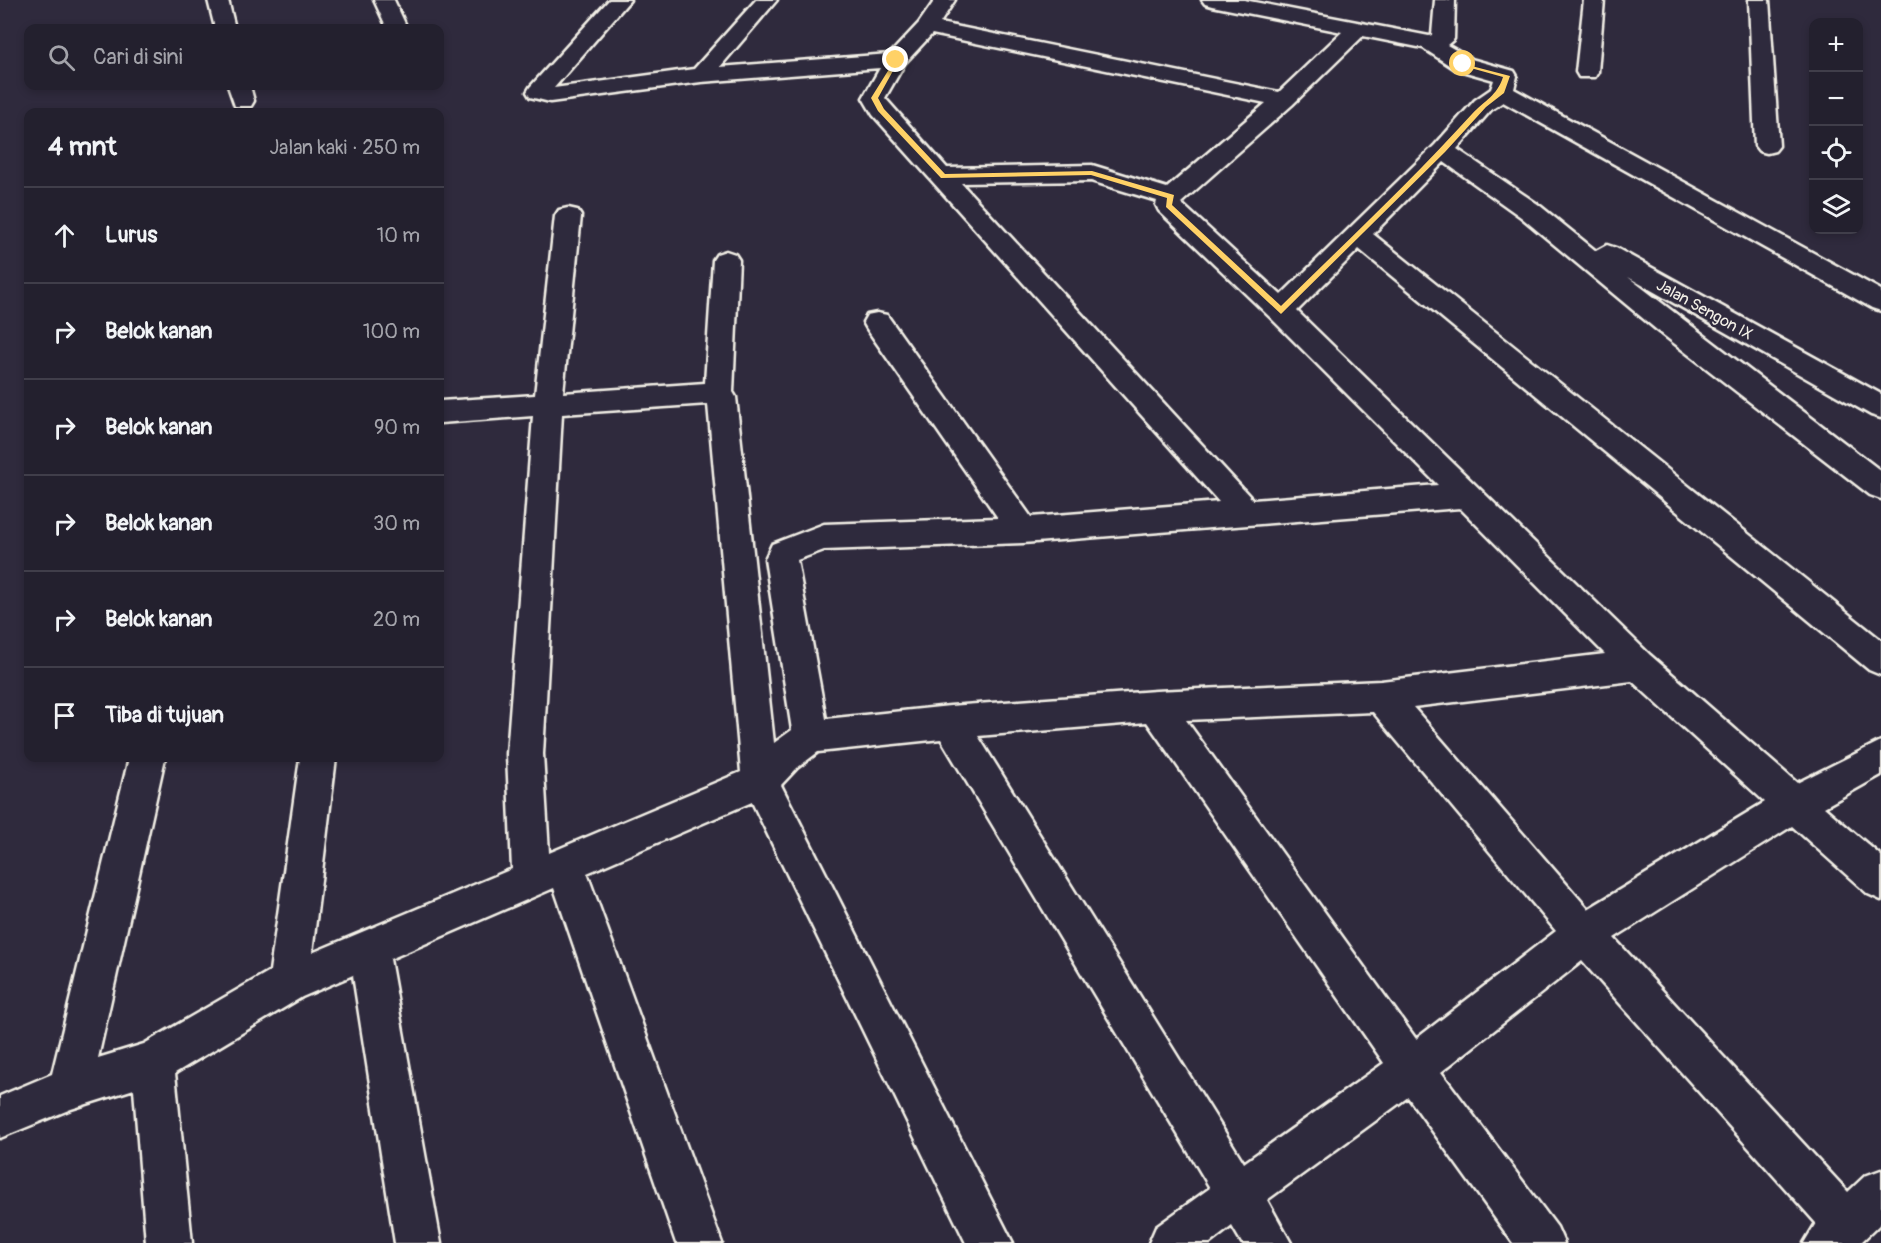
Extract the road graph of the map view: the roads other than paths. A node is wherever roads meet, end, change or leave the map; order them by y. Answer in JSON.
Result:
{"nodes":[{"id":1,"x":218,"y":0,"type":"edge"},
{"id":2,"x":384,"y":0,"type":"edge"},
{"id":3,"x":620,"y":0,"type":"edge"},
{"id":4,"x":768,"y":0,"type":"edge"},
{"id":5,"x":945,"y":0,"type":"edge"},
{"id":6,"x":1212,"y":0,"type":"edge"},
{"id":7,"x":1445,"y":0,"type":"edge"},
{"id":8,"x":1594,"y":0,"type":"edge"},
{"id":9,"x":1759,"y":0,"type":"edge"},
{"id":10,"x":224,"y":24,"type":"edge"},
{"id":11,"x":395,"y":24,"type":"edge"},
{"id":12,"x":927,"y":27,"type":"junction"},
{"id":13,"x":1358,"y":29,"type":"junction"},
{"id":14,"x":1430,"y":43,"type":"junction"},
{"id":15,"x":896,"y":60,"type":"junction"},
{"id":16,"x":1587,"y":72,"type":"dead end"},
{"id":17,"x":701,"y":75,"type":"junction"},
{"id":18,"x":1502,"y":92,"type":"junction"},
{"id":19,"x":1284,"y":100,"type":"junction"},
{"id":20,"x":1767,"y":146,"type":"dead end"},
{"id":21,"x":1443,"y":150,"type":"junction"},
{"id":22,"x":943,"y":176,"type":"junction"},
{"id":23,"x":1171,"y":197,"type":"junction"},
{"id":24,"x":1530,"y":211,"type":"junction"},
{"id":25,"x":568,"y":216,"type":"dead end"},
{"id":26,"x":1358,"y":235,"type":"junction"},
{"id":27,"x":726,"y":260,"type":"dead end"},
{"id":28,"x":1881,"y":302,"type":"edge"},
{"id":29,"x":1281,"y":311,"type":"junction"},
{"id":30,"x":877,"y":322,"type":"dead end"},
{"id":31,"x":719,"y":395,"type":"junction"},
{"id":32,"x":548,"y":404,"type":"junction"},
{"id":33,"x":1881,"y":407,"type":"edge"},
{"id":34,"x":444,"y":412,"type":"edge"},
{"id":35,"x":1881,"y":488,"type":"edge"},
{"id":36,"x":1468,"y":495,"type":"junction"},
{"id":37,"x":1245,"y":511,"type":"junction"},
{"id":38,"x":1023,"y":530,"type":"junction"},
{"id":39,"x":1881,"y":660,"type":"edge"},
{"id":40,"x":1638,"y":665,"type":"junction"},
{"id":41,"x":1381,"y":696,"type":"junction"},
{"id":42,"x":1156,"y":706,"type":"junction"},
{"id":43,"x":950,"y":722,"type":"junction"},
{"id":44,"x":811,"y":736,"type":"junction"},
{"id":45,"x":1881,"y":757,"type":"edge"},
{"id":46,"x":146,"y":762,"type":"edge"},
{"id":47,"x":317,"y":762,"type":"edge"},
{"id":48,"x":760,"y":781,"type":"junction"},
{"id":49,"x":1796,"y":803,"type":"junction"},
{"id":50,"x":548,"y":872,"type":"junction"},
{"id":51,"x":1881,"y":881,"type":"edge"},
{"id":52,"x":1584,"y":934,"type":"junction"},
{"id":53,"x":369,"y":950,"type":"junction"},
{"id":54,"x":288,"y":983,"type":"junction"},
{"id":55,"x":153,"y":1062,"type":"junction"},
{"id":56,"x":1412,"y":1068,"type":"junction"},
{"id":57,"x":70,"y":1088,"type":"junction"},
{"id":58,"x":0,"y":1117,"type":"edge"},
{"id":59,"x":1881,"y":1192,"type":"edge"},
{"id":60,"x":1238,"y":1193,"type":"junction"},
{"id":61,"x":1836,"y":1233,"type":"edge"},
{"id":62,"x":169,"y":1243,"type":"edge"},
{"id":63,"x":418,"y":1243,"type":"edge"},
{"id":64,"x":699,"y":1243,"type":"edge"},
{"id":65,"x":990,"y":1243,"type":"edge"},
{"id":66,"x":1172,"y":1243,"type":"edge"},
{"id":67,"x":1268,"y":1243,"type":"edge"},
{"id":68,"x":1541,"y":1243,"type":"edge"}],
"edges":[{"from":1,"to":10,"type":"street"},
{"from":2,"to":11,"type":"street"},
{"from":3,"to":17,"type":"street"},
{"from":4,"to":17,"type":"street"},
{"from":5,"to":12,"type":"street"},
{"from":6,"to":13,"type":"street"},
{"from":7,"to":14,"type":"street"},
{"from":8,"to":16,"type":"street"},
{"from":9,"to":20,"type":"street"},
{"from":12,"to":15,"type":"street"},
{"from":12,"to":19,"type":"street"},
{"from":13,"to":14,"type":"street"},
{"from":13,"to":19,"type":"street"},
{"from":14,"to":18,"type":"street"},
{"from":15,"to":17,"type":"street"},
{"from":15,"to":22,"type":"street"},
{"from":18,"to":21,"type":"street"},
{"from":18,"to":28,"type":"street"},
{"from":19,"to":23,"type":"street"},
{"from":21,"to":24,"type":"street"},
{"from":21,"to":26,"type":"street"},
{"from":22,"to":23,"type":"street"},
{"from":22,"to":37,"type":"street"},
{"from":23,"to":29,"type":"street"},
{"from":24,"to":33,"type":"street","name":"Jalan Sengon IX"},
{"from":24,"to":35,"type":"street"},
{"from":25,"to":32,"type":"street"},
{"from":26,"to":29,"type":"street"},
{"from":26,"to":39,"type":"street"},
{"from":27,"to":31,"type":"street"},
{"from":29,"to":36,"type":"street"},
{"from":30,"to":38,"type":"street"},
{"from":31,"to":32,"type":"street"},
{"from":31,"to":48,"type":"street"},
{"from":32,"to":34,"type":"street"},
{"from":32,"to":50,"type":"street"},
{"from":36,"to":37,"type":"street"},
{"from":36,"to":40,"type":"street"},
{"from":37,"to":38,"type":"street"},
{"from":38,"to":44,"type":"street"},
{"from":40,"to":41,"type":"street"},
{"from":40,"to":49,"type":"street"},
{"from":41,"to":42,"type":"street"},
{"from":41,"to":52,"type":"street"},
{"from":42,"to":43,"type":"street"},
{"from":42,"to":56,"type":"street"},
{"from":43,"to":44,"type":"street"},
{"from":43,"to":60,"type":"street"},
{"from":44,"to":48,"type":"street"},
{"from":45,"to":49,"type":"street"},
{"from":46,"to":57,"type":"street"},
{"from":47,"to":54,"type":"street"},
{"from":48,"to":50,"type":"street"},
{"from":48,"to":65,"type":"street"},
{"from":49,"to":51,"type":"street"},
{"from":49,"to":52,"type":"street"},
{"from":50,"to":53,"type":"street"},
{"from":50,"to":64,"type":"street"},
{"from":52,"to":56,"type":"street"},
{"from":52,"to":61,"type":"street"},
{"from":53,"to":54,"type":"street"},
{"from":53,"to":63,"type":"street"},
{"from":54,"to":55,"type":"street"},
{"from":55,"to":57,"type":"street"},
{"from":55,"to":62,"type":"street"},
{"from":56,"to":60,"type":"street"},
{"from":56,"to":68,"type":"street"},
{"from":57,"to":58,"type":"street"},
{"from":59,"to":61,"type":"street"},
{"from":60,"to":66,"type":"street"},
{"from":60,"to":67,"type":"street"}]}
